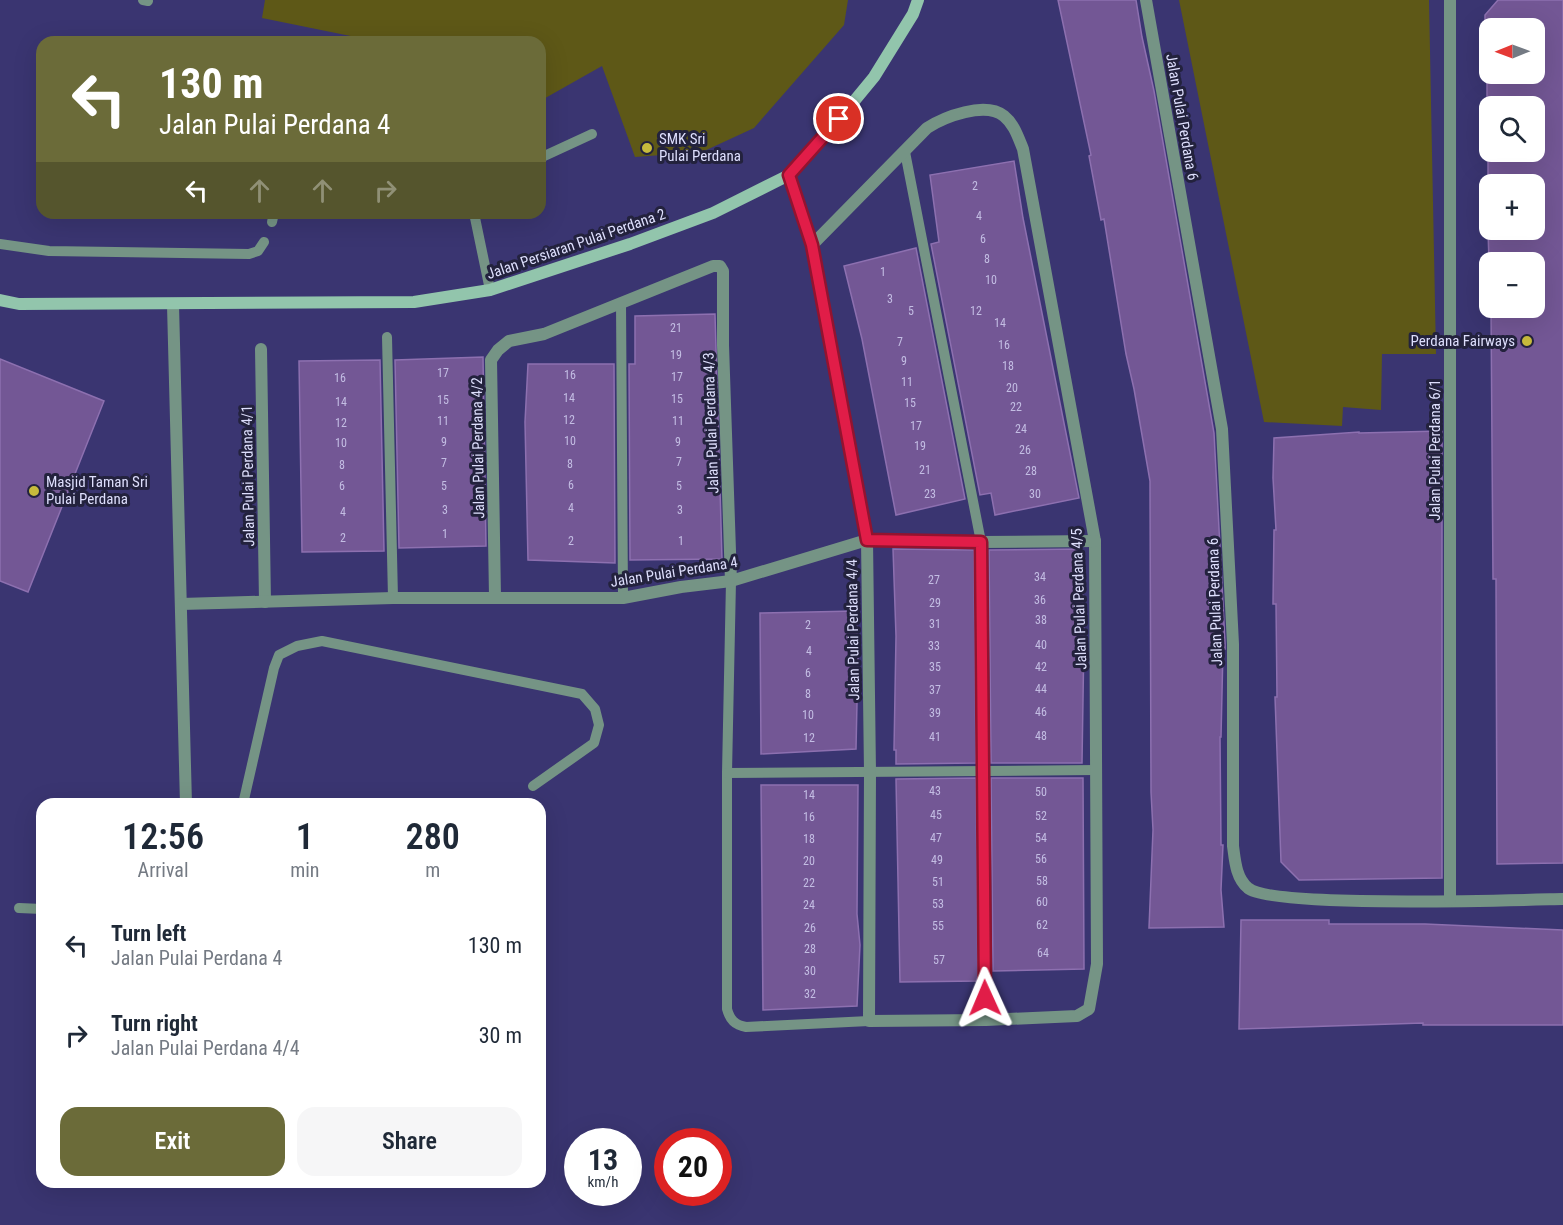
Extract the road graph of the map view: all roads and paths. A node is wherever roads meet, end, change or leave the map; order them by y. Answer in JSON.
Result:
{"nodes":[{"id":1,"x":918,"y":0,"type":"edge"},
{"id":2,"x":1146,"y":0,"type":"edge"},
{"id":3,"x":1450,"y":0,"type":"edge"},
{"id":4,"x":592,"y":134,"type":"dead end"},
{"id":5,"x":905,"y":152,"type":"junction"},
{"id":6,"x":546,"y":155,"type":"edge"},
{"id":7,"x":789,"y":175,"type":"junction"},
{"id":8,"x":475,"y":219,"type":"edge"},
{"id":9,"x":264,"y":242,"type":"dead end"},
{"id":10,"x":0,"y":244,"type":"edge"},
{"id":11,"x":812,"y":245,"type":"junction"},
{"id":12,"x":720,"y":266,"type":"joint"},
{"id":13,"x":490,"y":290,"type":"junction"},
{"id":14,"x":0,"y":300,"type":"edge"},
{"id":15,"x":621,"y":303,"type":"junction"},
{"id":16,"x":173,"y":305,"type":"junction"},
{"id":17,"x":387,"y":337,"type":"dead end"},
{"id":18,"x":261,"y":349,"type":"dead end"},
{"id":19,"x":867,"y":540,"type":"junction"},
{"id":20,"x":1095,"y":541,"type":"junction"},
{"id":21,"x":981,"y":542,"type":"junction"},
{"id":22,"x":731,"y":581,"type":"junction"},
{"id":23,"x":495,"y":597,"type":"junction"},
{"id":24,"x":393,"y":598,"type":"junction"},
{"id":25,"x":623,"y":598,"type":"junction"},
{"id":26,"x":265,"y":602,"type":"junction"},
{"id":27,"x":181,"y":604,"type":"junction"},
{"id":28,"x":1097,"y":770,"type":"junction"},
{"id":29,"x":982,"y":771,"type":"junction"},
{"id":30,"x":870,"y":772,"type":"junction"},
{"id":31,"x":727,"y":773,"type":"junction"},
{"id":32,"x":533,"y":786,"type":"dead end"},
{"id":33,"x":186,"y":798,"type":"edge"},
{"id":34,"x":244,"y":798,"type":"edge"},
{"id":35,"x":1563,"y":899,"type":"edge"},
{"id":36,"x":1450,"y":900,"type":"junction"},
{"id":37,"x":19,"y":908,"type":"dead end"},
{"id":38,"x":36,"y":909,"type":"edge"},
{"id":39,"x":986,"y":1020,"type":"junction"},
{"id":40,"x":869,"y":1021,"type":"junction"}],
"edges":[{"from":1,"to":7,"type":"street","name":"Jalan Persiaran Pulai Perdana 2"},
{"from":2,"to":36,"type":"street","name":"Jalan Pulai Perdana 6"},
{"from":3,"to":36,"type":"street","name":"Jalan Pulai Perdana 6/1"},
{"from":4,"to":6,"type":"lane"},
{"from":5,"to":11,"type":"street","name":"Jalan Pulai Perdana 4/5"},
{"from":5,"to":20,"type":"street","name":"Jalan Pulai Perdana 4/5"},
{"from":5,"to":21,"type":"lane"},
{"from":7,"to":11,"type":"street","name":"Jalan Pulai Perdana 4/4"},
{"from":7,"to":13,"type":"street","name":"Jalan Persiaran Pulai Perdana 2"},
{"from":8,"to":13,"type":"lane"},
{"from":9,"to":10,"type":"lane"},
{"from":11,"to":19,"type":"street","name":"Jalan Pulai Perdana 4/4"},
{"from":12,"to":15,"type":"street","name":"Jalan Pulai Perdana 4/2"},
{"from":12,"to":22,"type":"street","name":"Jalan Pulai Perdana 4/3"},
{"from":13,"to":16,"type":"street","name":"Jalan Persiaran Pulai Perdana 2"},
{"from":14,"to":16,"type":"street","name":"Jalan Persiaran Pulai Perdana 2"},
{"from":15,"to":23,"type":"street","name":"Jalan Pulai Perdana 4/2"},
{"from":15,"to":25,"type":"lane"},
{"from":16,"to":27,"type":"street"},
{"from":17,"to":24,"type":"lane"},
{"from":18,"to":26,"type":"street","name":"Jalan Pulai Perdana 4/1"},
{"from":19,"to":21,"type":"street","name":"Jalan Pulai Perdana 4"},
{"from":19,"to":22,"type":"street","name":"Jalan Pulai Perdana 4"},
{"from":19,"to":30,"type":"street","name":"Jalan Pulai Perdana 4/4"},
{"from":20,"to":21,"type":"street","name":"Jalan Pulai Perdana 4"},
{"from":20,"to":28,"type":"street","name":"Jalan Pulai Perdana 4/5"},
{"from":21,"to":29,"type":"lane"},
{"from":22,"to":25,"type":"street","name":"Jalan Pulai Perdana 4"},
{"from":22,"to":31,"type":"lane"},
{"from":23,"to":24,"type":"street","name":"Jalan Pulai Perdana 4"},
{"from":23,"to":25,"type":"street","name":"Jalan Pulai Perdana 4"},
{"from":24,"to":26,"type":"street","name":"Jalan Pulai Perdana 4"},
{"from":26,"to":27,"type":"street","name":"Jalan Pulai Perdana 4"},
{"from":27,"to":33,"type":"street"},
{"from":28,"to":29,"type":"lane"},
{"from":28,"to":39,"type":"street","name":"Jalan Pulai Perdana 4/5"},
{"from":29,"to":30,"type":"lane"},
{"from":29,"to":39,"type":"lane"},
{"from":30,"to":31,"type":"lane"},
{"from":30,"to":40,"type":"street","name":"Jalan Pulai Perdana 4/4"},
{"from":31,"to":40,"type":"lane"},
{"from":32,"to":34,"type":"lane"},
{"from":35,"to":36,"type":"street","name":"Jalan Pulai Perdana 6"},
{"from":37,"to":38,"type":"lane"},
{"from":39,"to":40,"type":"street","name":"Jalan Pulai Perdana 4/5"}]}
